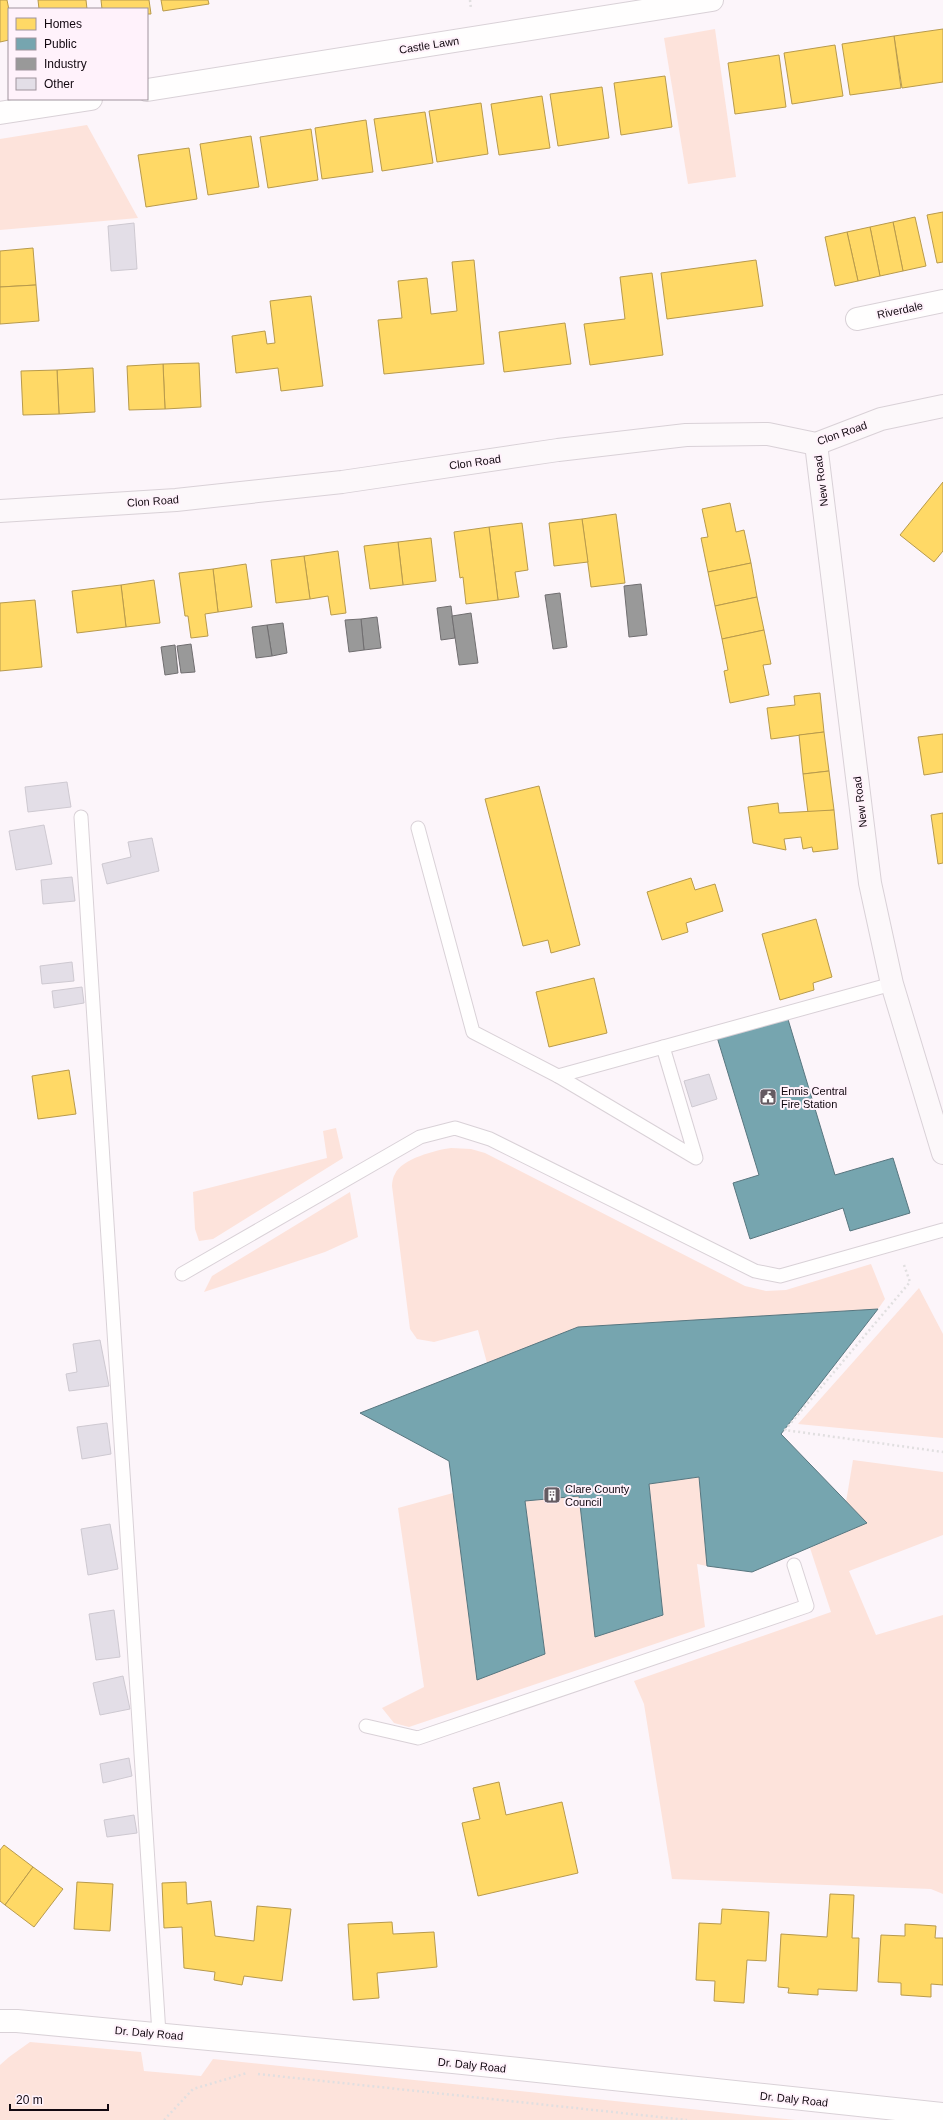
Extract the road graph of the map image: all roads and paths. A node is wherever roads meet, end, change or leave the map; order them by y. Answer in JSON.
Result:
{"nodes":[{"id":1,"x":712,"y":0,"type":"edge"},
{"id":2,"x":148,"y":90,"type":"edge"},
{"id":3,"x":85,"y":100,"type":"edge"},
{"id":4,"x":0,"y":113,"type":"edge"},
{"id":5,"x":943,"y":300,"type":"edge"},
{"id":6,"x":857,"y":318,"type":"dead end"},
{"id":7,"x":943,"y":406,"type":"edge"},
{"id":8,"x":816,"y":444,"type":"junction"},
{"id":9,"x":0,"y":511,"type":"edge"},
{"id":10,"x":81,"y":816,"type":"dead end"},
{"id":11,"x":418,"y":828,"type":"dead end"},
{"id":12,"x":892,"y":984,"type":"junction"},
{"id":13,"x":663,"y":1047,"type":"junction"},
{"id":14,"x":558,"y":1076,"type":"junction"},
{"id":15,"x":943,"y":1153,"type":"edge"},
{"id":16,"x":943,"y":1230,"type":"edge"},
{"id":17,"x":898,"y":1243,"type":"junction"},
{"id":18,"x":182,"y":1274,"type":"dead end"},
{"id":19,"x":943,"y":1452,"type":"edge"},
{"id":20,"x":794,"y":1565,"type":"dead end"},
{"id":21,"x":366,"y":1726,"type":"dead end"},
{"id":22,"x":0,"y":2021,"type":"edge"},
{"id":23,"x":159,"y":2034,"type":"junction"},
{"id":24,"x":943,"y":2114,"type":"edge"},
{"id":25,"x":164,"y":2120,"type":"edge"},
{"id":26,"x":687,"y":2120,"type":"edge"}],
"edges":[{"from":1,"to":2,"type":"street","name":"Castle Lawn"},
{"from":3,"to":4,"type":"street"},
{"from":5,"to":6,"type":"street","name":"Riverdale"},
{"from":7,"to":8,"type":"main road","name":"Clon Road"},
{"from":8,"to":9,"type":"main road","name":"Clon Road"},
{"from":8,"to":12,"type":"main road","name":"New Road"},
{"from":10,"to":23,"type":"lane"},
{"from":11,"to":14,"type":"lane"},
{"from":12,"to":13,"type":"lane"},
{"from":12,"to":15,"type":"main road","name":"New Road"},
{"from":13,"to":14,"type":"lane"},
{"from":13,"to":14,"type":"lane"},
{"from":16,"to":17,"type":"lane"},
{"from":17,"to":18,"type":"lane"},
{"from":17,"to":19,"type":"path"},
{"from":20,"to":21,"type":"lane"},
{"from":22,"to":23,"type":"street","name":"Dr. Daly Road"},
{"from":23,"to":24,"type":"street","name":"Dr. Daly Road"},
{"from":25,"to":26,"type":"path"}]}
